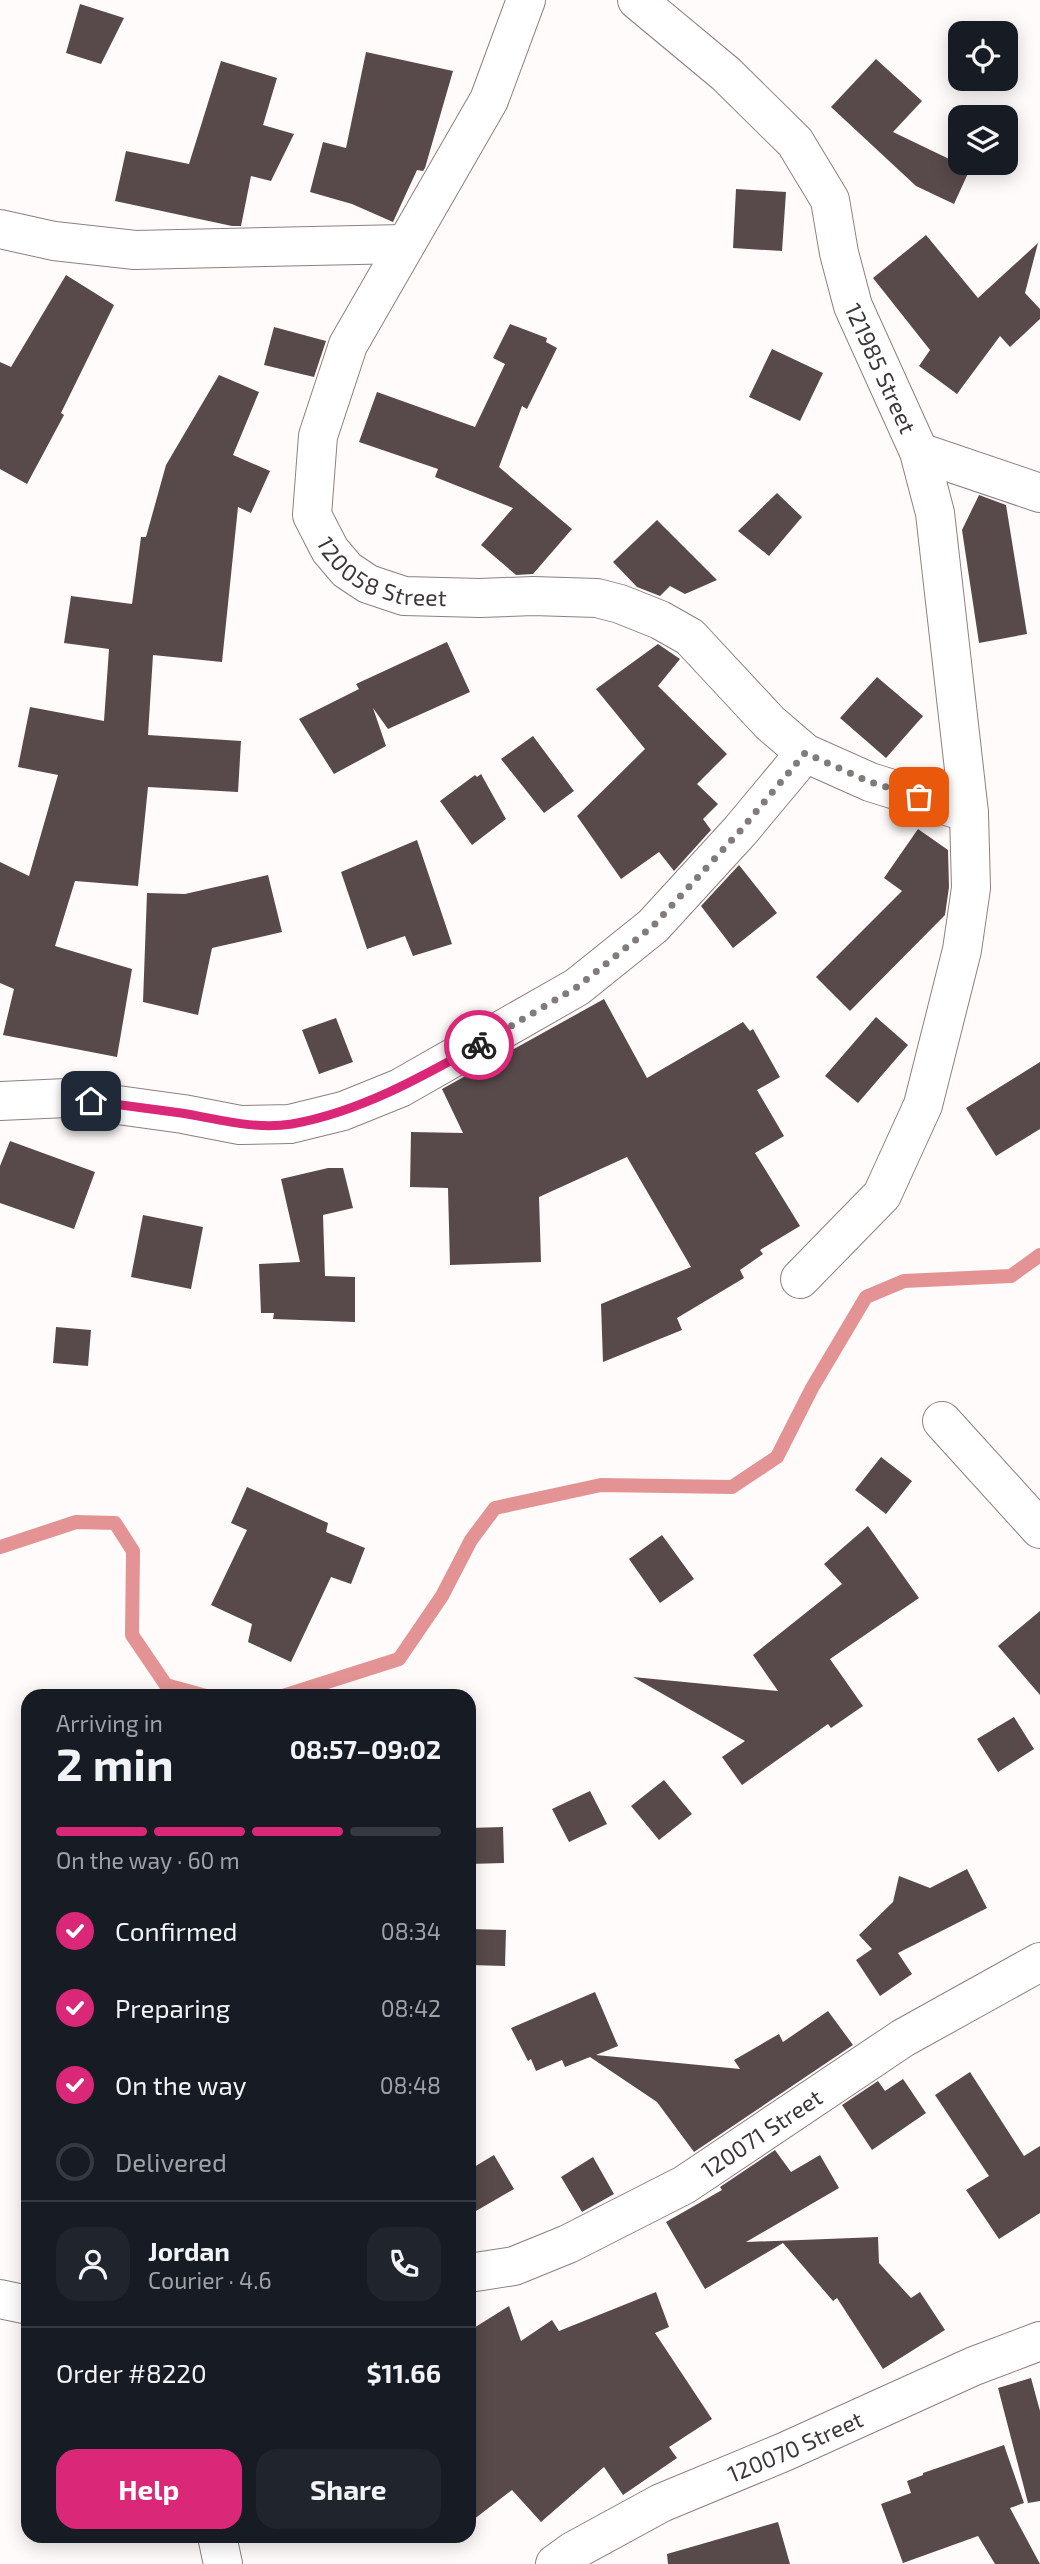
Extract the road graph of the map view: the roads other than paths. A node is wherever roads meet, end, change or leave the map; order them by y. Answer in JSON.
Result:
{"nodes":[{"id":1,"x":526,"y":0,"type":"edge"},
{"id":2,"x":637,"y":0,"type":"edge"},
{"id":3,"x":0,"y":229,"type":"edge"},
{"id":4,"x":404,"y":244,"type":"junction"},
{"id":5,"x":919,"y":452,"type":"junction"},
{"id":6,"x":1040,"y":494,"type":"edge"},
{"id":7,"x":805,"y":753,"type":"junction"},
{"id":8,"x":969,"y":813,"type":"junction"},
{"id":9,"x":0,"y":1101,"type":"edge"},
{"id":10,"x":800,"y":1279,"type":"dead end"},
{"id":11,"x":942,"y":1421,"type":"dead end"},
{"id":12,"x":1040,"y":1529,"type":"edge"},
{"id":13,"x":1040,"y":1962,"type":"edge"},
{"id":14,"x":476,"y":2272,"type":"edge"},
{"id":15,"x":0,"y":2299,"type":"edge"},
{"id":16,"x":21,"y":2304,"type":"edge"},
{"id":17,"x":1040,"y":2341,"type":"edge"},
{"id":18,"x":218,"y":2543,"type":"edge"},
{"id":19,"x":569,"y":2560,"type":"edge"},
{"id":20,"x":223,"y":2564,"type":"edge"}],
"edges":[{"from":1,"to":4,"type":"street","name":"120058 Street"},
{"from":2,"to":5,"type":"street","name":"121985 Street"},
{"from":3,"to":4,"type":"street"},
{"from":4,"to":7,"type":"street","name":"120058 Street"},
{"from":5,"to":6,"type":"street"},
{"from":5,"to":8,"type":"street","name":"121985 Street"},
{"from":7,"to":8,"type":"street","name":"120058 Street"},
{"from":7,"to":9,"type":"street"},
{"from":8,"to":10,"type":"street","name":"121985 Street"},
{"from":11,"to":12,"type":"street"},
{"from":13,"to":14,"type":"street","name":"120071 Street"},
{"from":15,"to":16,"type":"street"},
{"from":17,"to":19,"type":"street","name":"120070 Street"},
{"from":18,"to":20,"type":"street"}]}
